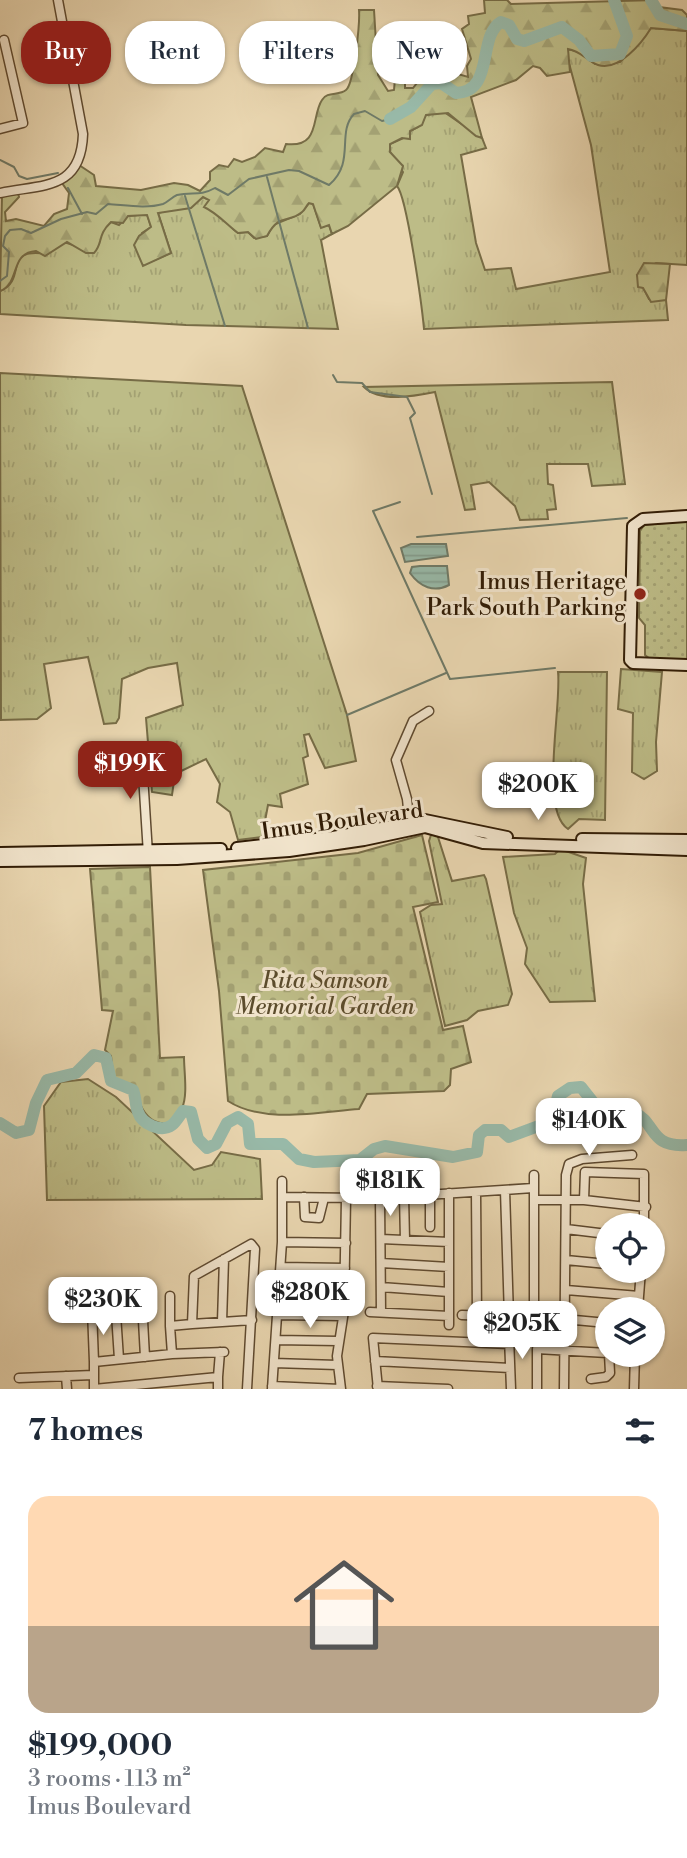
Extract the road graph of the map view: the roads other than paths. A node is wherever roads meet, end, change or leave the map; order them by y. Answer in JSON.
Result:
{"nodes":[{"id":1,"x":58,"y":0,"type":"edge"},
{"id":2,"x":4,"y":40,"type":"dead end"},
{"id":3,"x":0,"y":130,"type":"edge"},
{"id":4,"x":0,"y":193,"type":"edge"},
{"id":5,"x":687,"y":516,"type":"edge"},
{"id":6,"x":687,"y":664,"type":"edge"},
{"id":7,"x":429,"y":711,"type":"dead end"},
{"id":8,"x":93,"y":762,"type":"dead end"},
{"id":9,"x":410,"y":826,"type":"junction"},
{"id":10,"x":687,"y":840,"type":"edge"},
{"id":11,"x":687,"y":850,"type":"edge"},
{"id":12,"x":0,"y":853,"type":"edge"},
{"id":13,"x":148,"y":856,"type":"junction"},
{"id":14,"x":0,"y":862,"type":"edge"},
{"id":15,"x":632,"y":1155,"type":"dead end"},
{"id":16,"x":534,"y":1175,"type":"dead end"},
{"id":17,"x":282,"y":1181,"type":"dead end"},
{"id":18,"x":533,"y":1188,"type":"junction"},
{"id":19,"x":505,"y":1190,"type":"junction"},
{"id":20,"x":476,"y":1192,"type":"junction"},
{"id":21,"x":449,"y":1193,"type":"junction"},
{"id":22,"x":430,"y":1194,"type":"junction"},
{"id":23,"x":404,"y":1196,"type":"junction"},
{"id":24,"x":282,"y":1197,"type":"junction"},
{"id":25,"x":304,"y":1198,"type":"junction"},
{"id":26,"x":324,"y":1198,"type":"junction"},
{"id":27,"x":359,"y":1198,"type":"dead end"},
{"id":28,"x":346,"y":1199,"type":"junction"},
{"id":29,"x":534,"y":1200,"type":"junction"},
{"id":30,"x":566,"y":1200,"type":"junction"},
{"id":31,"x":584,"y":1200,"type":"junction"},
{"id":32,"x":646,"y":1206,"type":"junction"},
{"id":33,"x":645,"y":1213,"type":"edge"},
{"id":34,"x":449,"y":1218,"type":"junction"},
{"id":35,"x":566,"y":1229,"type":"junction"},
{"id":36,"x":595,"y":1233,"type":"edge"},
{"id":37,"x":381,"y":1239,"type":"junction"},
{"id":38,"x":405,"y":1240,"type":"junction"},
{"id":39,"x":282,"y":1242,"type":"junction"},
{"id":40,"x":449,"y":1242,"type":"junction"},
{"id":41,"x":346,"y":1244,"type":"junction"},
{"id":42,"x":224,"y":1259,"type":"junction"},
{"id":43,"x":566,"y":1260,"type":"junction"},
{"id":44,"x":381,"y":1263,"type":"junction"},
{"id":45,"x":595,"y":1263,"type":"edge"},
{"id":46,"x":281,"y":1266,"type":"junction"},
{"id":47,"x":449,"y":1267,"type":"junction"},
{"id":48,"x":345,"y":1268,"type":"junction"},
{"id":49,"x":640,"y":1283,"type":"edge"},
{"id":50,"x":381,"y":1287,"type":"junction"},
{"id":51,"x":279,"y":1290,"type":"junction"},
{"id":52,"x":566,"y":1290,"type":"junction"},
{"id":53,"x":345,"y":1292,"type":"junction"},
{"id":54,"x":449,"y":1292,"type":"junction"},
{"id":55,"x":170,"y":1296,"type":"dead end"},
{"id":56,"x":639,"y":1296,"type":"joint"},
{"id":57,"x":142,"y":1302,"type":"dead end"},
{"id":58,"x":92,"y":1310,"type":"dead end"},
{"id":59,"x":370,"y":1312,"type":"dead end"},
{"id":60,"x":382,"y":1312,"type":"junction"},
{"id":61,"x":116,"y":1314,"type":"dead end"},
{"id":62,"x":277,"y":1315,"type":"junction"},
{"id":63,"x":462,"y":1315,"type":"dead end"},
{"id":64,"x":477,"y":1315,"type":"junction"},
{"id":65,"x":343,"y":1316,"type":"junction"},
{"id":66,"x":509,"y":1317,"type":"junction"},
{"id":67,"x":565,"y":1319,"type":"junction"},
{"id":68,"x":252,"y":1320,"type":"junction"},
{"id":69,"x":222,"y":1322,"type":"junction"},
{"id":70,"x":595,"y":1322,"type":"edge"},
{"id":71,"x":192,"y":1324,"type":"junction"},
{"id":72,"x":170,"y":1326,"type":"junction"},
{"id":73,"x":276,"y":1340,"type":"junction"},
{"id":74,"x":338,"y":1340,"type":"junction"},
{"id":75,"x":564,"y":1350,"type":"junction"},
{"id":76,"x":595,"y":1353,"type":"edge"},
{"id":77,"x":172,"y":1354,"type":"junction"},
{"id":78,"x":145,"y":1357,"type":"junction"},
{"id":79,"x":119,"y":1359,"type":"junction"},
{"id":80,"x":376,"y":1361,"type":"junction"},
{"id":81,"x":94,"y":1362,"type":"junction"},
{"id":82,"x":274,"y":1363,"type":"junction"},
{"id":83,"x":337,"y":1365,"type":"junction"},
{"id":84,"x":609,"y":1367,"type":"edge"},
{"id":85,"x":635,"y":1367,"type":"edge"},
{"id":86,"x":510,"y":1368,"type":"junction"},
{"id":87,"x":93,"y":1375,"type":"junction"},
{"id":88,"x":66,"y":1376,"type":"junction"},
{"id":89,"x":219,"y":1377,"type":"junction"},
{"id":90,"x":19,"y":1378,"type":"dead end"},
{"id":91,"x":591,"y":1379,"type":"dead end"},
{"id":92,"x":272,"y":1387,"type":"edge"},
{"id":93,"x":377,"y":1387,"type":"edge"},
{"id":94,"x":66,"y":1389,"type":"edge"},
{"id":95,"x":94,"y":1389,"type":"edge"},
{"id":96,"x":218,"y":1389,"type":"edge"},
{"id":97,"x":247,"y":1389,"type":"edge"},
{"id":98,"x":340,"y":1389,"type":"edge"},
{"id":99,"x":447,"y":1389,"type":"edge"},
{"id":100,"x":511,"y":1389,"type":"edge"},
{"id":101,"x":537,"y":1389,"type":"edge"},
{"id":102,"x":564,"y":1389,"type":"edge"},
{"id":103,"x":634,"y":1389,"type":"edge"}],
"edges":[{"from":1,"to":4,"type":"street"},
{"from":2,"to":3,"type":"street"},
{"from":5,"to":6,"type":"main road"},
{"from":7,"to":9,"type":"street"},
{"from":8,"to":13,"type":"street"},
{"from":9,"to":10,"type":"main road","name":"Imus Boulevard"},
{"from":9,"to":11,"type":"main road","name":"Imus Boulevard"},
{"from":9,"to":13,"type":"main road","name":"Imus Boulevard"},
{"from":12,"to":13,"type":"main road","name":"Imus Boulevard"},
{"from":13,"to":14,"type":"main road","name":"Imus Boulevard"},
{"from":15,"to":30,"type":"street"},
{"from":16,"to":18,"type":"street"},
{"from":17,"to":24,"type":"street"},
{"from":18,"to":19,"type":"street"},
{"from":18,"to":29,"type":"street"},
{"from":19,"to":20,"type":"street"},
{"from":19,"to":66,"type":"street"},
{"from":20,"to":21,"type":"street"},
{"from":20,"to":64,"type":"street"},
{"from":21,"to":22,"type":"street"},
{"from":21,"to":34,"type":"street"},
{"from":22,"to":23,"type":"street"},
{"from":22,"to":34,"type":"street"},
{"from":23,"to":37,"type":"street"},
{"from":23,"to":38,"type":"street"},
{"from":24,"to":25,"type":"street"},
{"from":24,"to":39,"type":"street"},
{"from":25,"to":26,"type":"street"},
{"from":25,"to":26,"type":"street"},
{"from":26,"to":28,"type":"street"},
{"from":27,"to":28,"type":"street"},
{"from":28,"to":41,"type":"street"},
{"from":29,"to":30,"type":"street"},
{"from":29,"to":66,"type":"street"},
{"from":30,"to":31,"type":"street"},
{"from":30,"to":35,"type":"street"},
{"from":31,"to":32,"type":"street"},
{"from":31,"to":32,"type":"street"},
{"from":32,"to":33,"type":"street"},
{"from":34,"to":40,"type":"street"},
{"from":35,"to":36,"type":"street"},
{"from":35,"to":43,"type":"street"},
{"from":37,"to":38,"type":"street"},
{"from":37,"to":44,"type":"street"},
{"from":38,"to":40,"type":"street"},
{"from":39,"to":41,"type":"street"},
{"from":39,"to":46,"type":"street"},
{"from":40,"to":47,"type":"street"},
{"from":41,"to":48,"type":"street"},
{"from":42,"to":68,"type":"street"},
{"from":42,"to":69,"type":"street"},
{"from":42,"to":71,"type":"street"},
{"from":43,"to":45,"type":"street"},
{"from":43,"to":52,"type":"street"},
{"from":44,"to":47,"type":"street"},
{"from":44,"to":50,"type":"street"},
{"from":46,"to":48,"type":"street"},
{"from":46,"to":51,"type":"street"},
{"from":47,"to":54,"type":"street"},
{"from":48,"to":53,"type":"street"},
{"from":49,"to":56,"type":"street"},
{"from":50,"to":54,"type":"street"},
{"from":50,"to":60,"type":"street"},
{"from":51,"to":53,"type":"street"},
{"from":51,"to":62,"type":"street"},
{"from":52,"to":56,"type":"street"},
{"from":52,"to":67,"type":"street"},
{"from":53,"to":65,"type":"street"},
{"from":54,"to":60,"type":"street"},
{"from":55,"to":72,"type":"street"},
{"from":57,"to":78,"type":"street"},
{"from":58,"to":81,"type":"street"},
{"from":59,"to":60,"type":"street"},
{"from":61,"to":79,"type":"street"},
{"from":62,"to":65,"type":"street"},
{"from":62,"to":73,"type":"street"},
{"from":63,"to":64,"type":"street"},
{"from":64,"to":66,"type":"street"},
{"from":65,"to":74,"type":"street"},
{"from":67,"to":70,"type":"street"},
{"from":67,"to":75,"type":"street"},
{"from":68,"to":69,"type":"street"},
{"from":68,"to":97,"type":"street"},
{"from":69,"to":71,"type":"street"},
{"from":71,"to":72,"type":"street"},
{"from":72,"to":77,"type":"street"},
{"from":73,"to":74,"type":"street"},
{"from":73,"to":82,"type":"street"},
{"from":74,"to":83,"type":"street"},
{"from":75,"to":76,"type":"street"},
{"from":75,"to":101,"type":"street"},
{"from":75,"to":102,"type":"street"},
{"from":77,"to":78,"type":"street"},
{"from":77,"to":89,"type":"street"},
{"from":78,"to":79,"type":"street"},
{"from":79,"to":81,"type":"street"},
{"from":80,"to":86,"type":"street"},
{"from":80,"to":86,"type":"street"},
{"from":80,"to":93,"type":"street"},
{"from":81,"to":87,"type":"street"},
{"from":82,"to":83,"type":"street"},
{"from":82,"to":92,"type":"street"},
{"from":83,"to":98,"type":"street"},
{"from":84,"to":91,"type":"street"},
{"from":85,"to":103,"type":"street"},
{"from":86,"to":100,"type":"street"},
{"from":87,"to":88,"type":"street"},
{"from":87,"to":95,"type":"street"},
{"from":88,"to":90,"type":"street"},
{"from":88,"to":94,"type":"street"},
{"from":89,"to":95,"type":"street"},
{"from":89,"to":96,"type":"street"},
{"from":92,"to":98,"type":"street"},
{"from":93,"to":99,"type":"street"}]}
